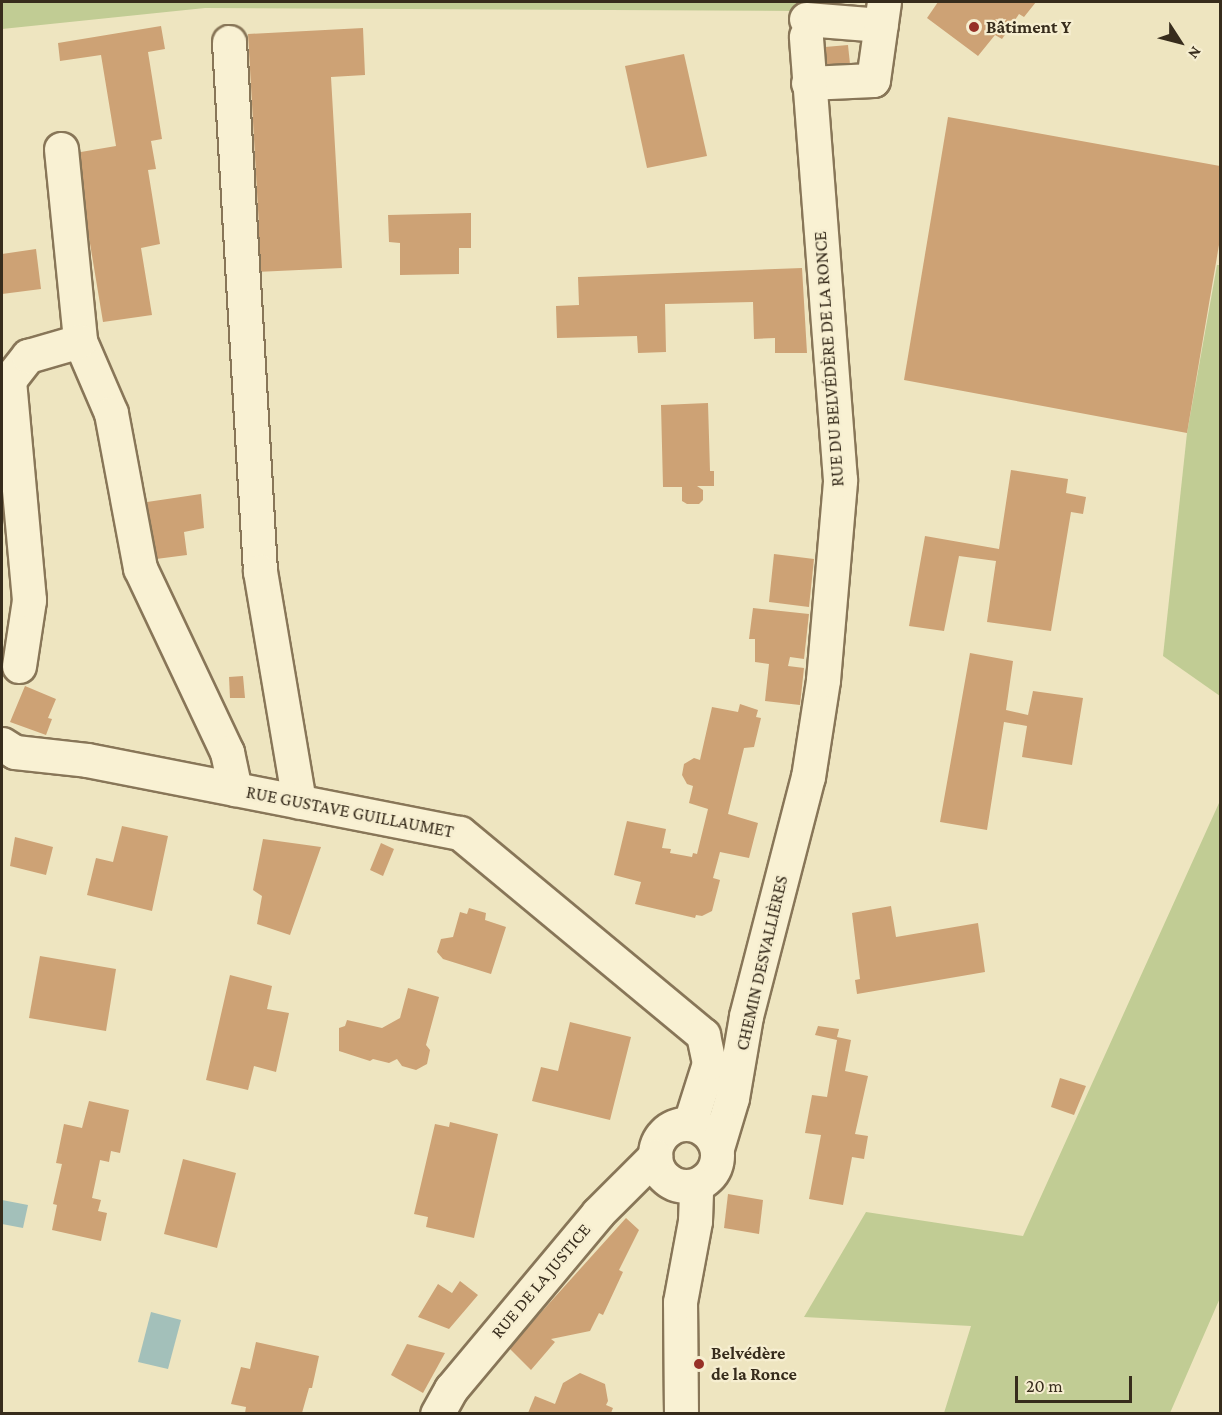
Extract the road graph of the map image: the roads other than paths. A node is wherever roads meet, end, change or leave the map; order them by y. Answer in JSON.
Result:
{"nodes":[{"id":1,"x":883,"y":13,"type":"edge"},
{"id":2,"x":229,"y":42,"type":"dead end"},
{"id":3,"x":808,"y":83,"type":"junction"},
{"id":4,"x":61,"y":149,"type":"dead end"},
{"id":5,"x":80,"y":340,"type":"junction"},
{"id":6,"x":19,"y":666,"type":"dead end"},
{"id":7,"x":6,"y":755,"type":"edge"},
{"id":8,"x":808,"y":777,"type":"joint"},
{"id":9,"x":235,"y":789,"type":"junction"},
{"id":10,"x":299,"y":802,"type":"junction"},
{"id":11,"x":746,"y":1016,"type":"junction"},
{"id":12,"x":703,"y":1035,"type":"junction"},
{"id":13,"x":690,"y":1123,"type":"junction"},
{"id":14,"x":717,"y":1148,"type":"junction"},
{"id":15,"x":655,"y":1156,"type":"junction"},
{"id":16,"x":696,"y":1185,"type":"junction"},
{"id":17,"x":437,"y":1413,"type":"edge"},
{"id":18,"x":681,"y":1413,"type":"edge"}],
"edges":[{"from":1,"to":3,"type":"street","name":"RUE DU BELVÉDÈRE DE LA RONCE"},
{"from":1,"to":3,"type":"street","name":"RUE DU BELVÉDÈRE DE LA RONCE"},
{"from":2,"to":10,"type":"street"},
{"from":3,"to":8,"type":"street","name":"RUE DU BELVÉDÈRE DE LA RONCE"},
{"from":4,"to":5,"type":"street"},
{"from":5,"to":6,"type":"street"},
{"from":5,"to":9,"type":"street"},
{"from":7,"to":9,"type":"street","name":"RUE GUSTAVE GUILLAUMET"},
{"from":8,"to":11,"type":"street","name":"CHEMIN DESVALLIÈRES"},
{"from":9,"to":10,"type":"street","name":"RUE GUSTAVE GUILLAUMET"},
{"from":10,"to":12,"type":"street","name":"RUE GUSTAVE GUILLAUMET"},
{"from":11,"to":12,"type":"street"},
{"from":11,"to":14,"type":"street","name":"CHEMIN DESVALLIÈRES"},
{"from":12,"to":13,"type":"street"},
{"from":13,"to":14,"type":"street"},
{"from":13,"to":15,"type":"street"},
{"from":14,"to":16,"type":"street"},
{"from":15,"to":16,"type":"street"},
{"from":15,"to":17,"type":"street","name":"RUE DE LA JUSTICE"},
{"from":16,"to":18,"type":"street"}]}
